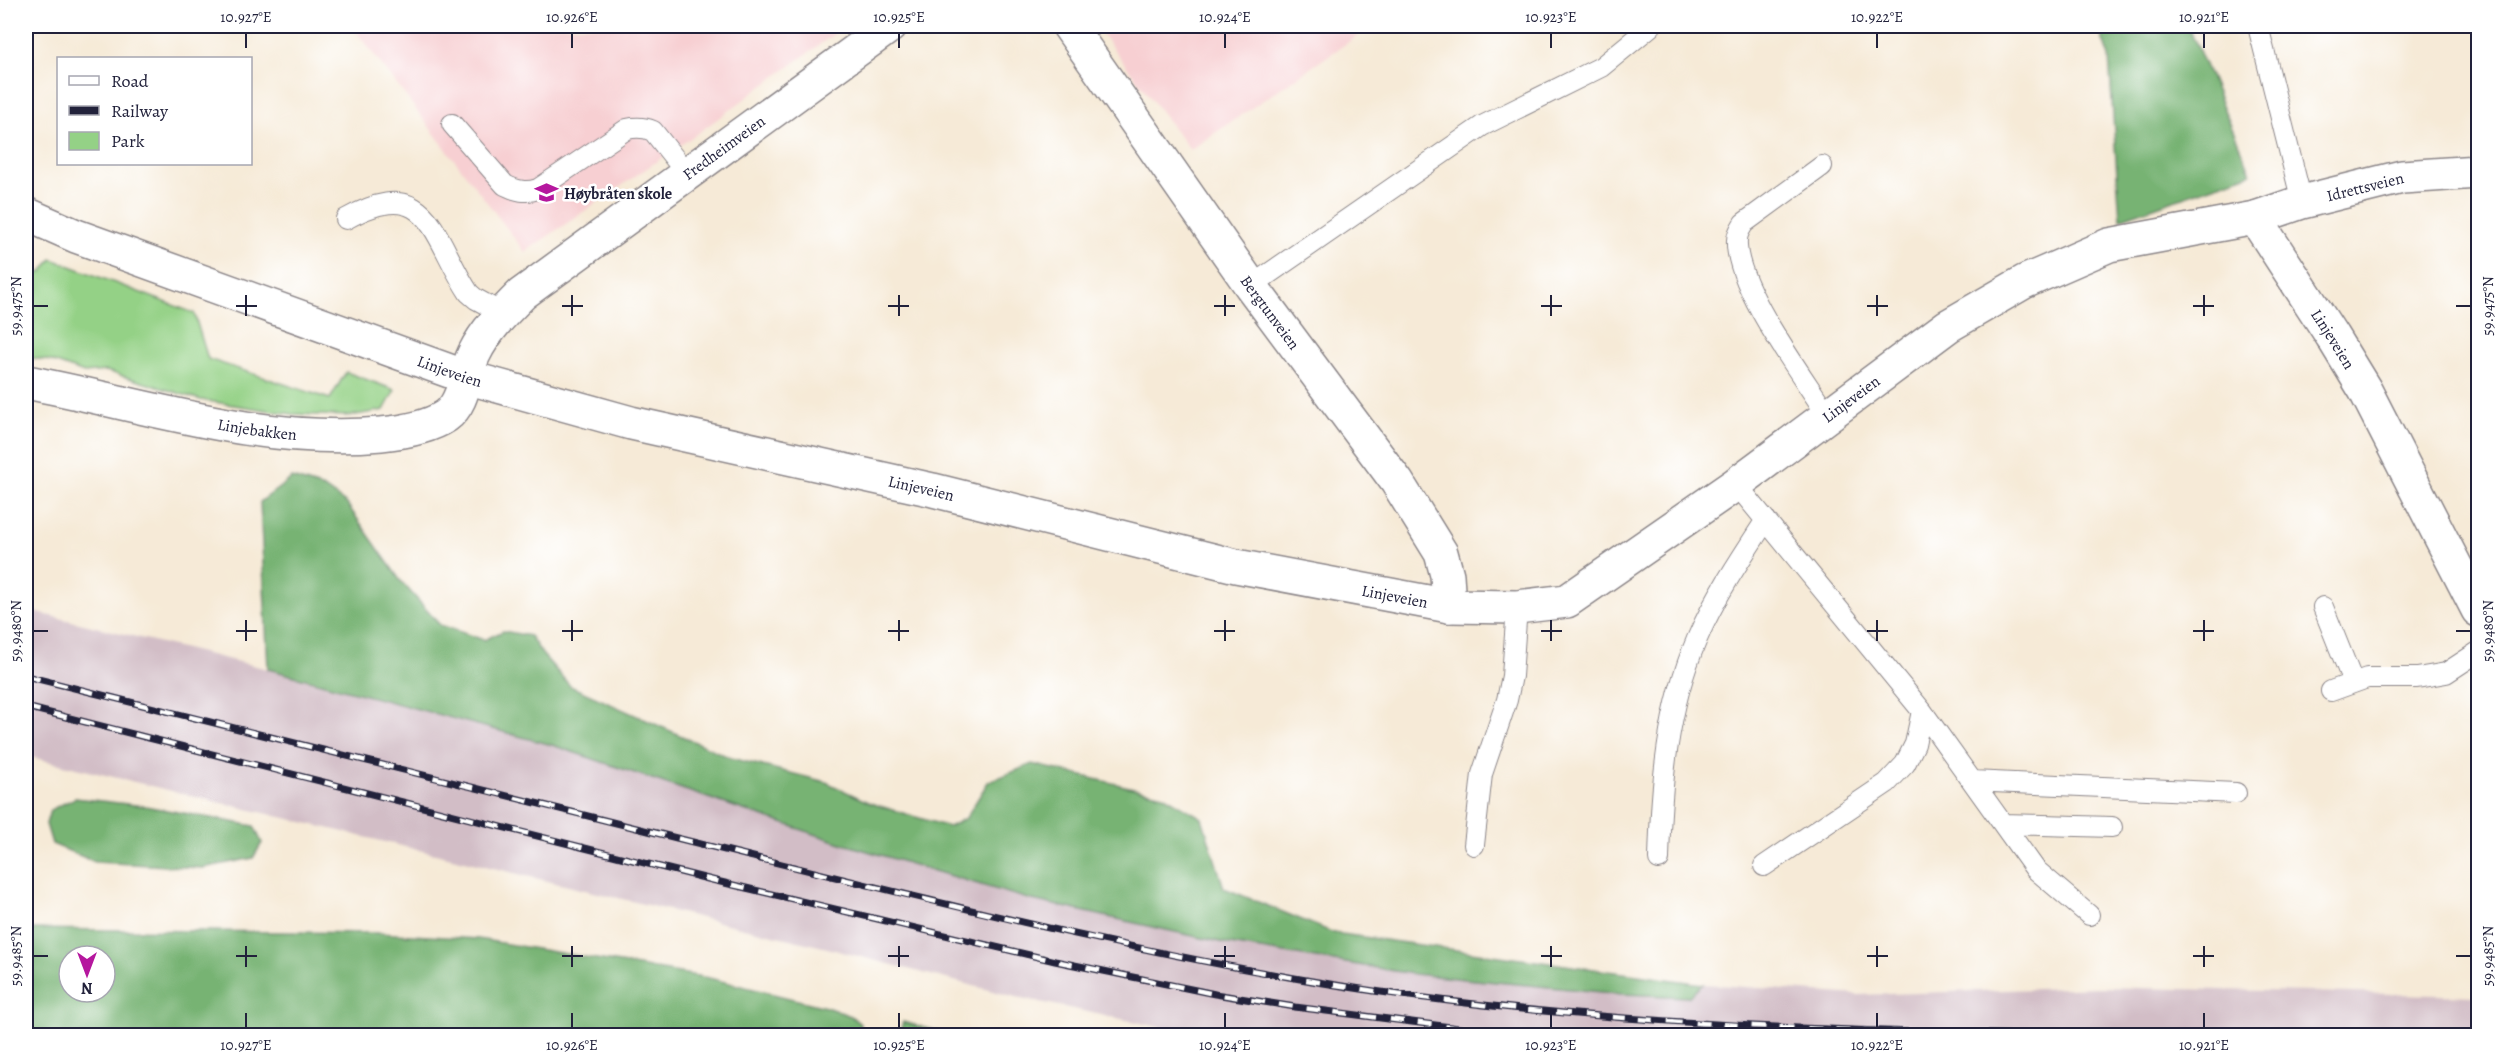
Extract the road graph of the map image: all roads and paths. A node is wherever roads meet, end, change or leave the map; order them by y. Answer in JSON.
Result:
{"nodes":[{"id":1,"x":890,"y":26,"type":"edge"},
{"id":2,"x":1069,"y":26,"type":"edge"},
{"id":3,"x":1651,"y":26,"type":"edge"},
{"id":4,"x":2258,"y":26,"type":"edge"},
{"id":5,"x":452,"y":123,"type":"dead end"},
{"id":6,"x":1822,"y":166,"type":"dead end"},
{"id":7,"x":2478,"y":172,"type":"edge"},
{"id":8,"x":687,"y":174,"type":"junction"},
{"id":9,"x":2302,"y":202,"type":"junction"},
{"id":10,"x":26,"y":214,"type":"edge"},
{"id":11,"x":2255,"y":218,"type":"junction"},
{"id":12,"x":346,"y":219,"type":"dead end"},
{"id":13,"x":1251,"y":286,"type":"junction"},
{"id":14,"x":502,"y":314,"type":"junction"},
{"id":15,"x":466,"y":377,"type":"junction"},
{"id":16,"x":26,"y":382,"type":"edge"},
{"id":17,"x":1828,"y":416,"type":"junction"},
{"id":18,"x":1737,"y":484,"type":"junction"},
{"id":19,"x":1766,"y":520,"type":"junction"},
{"id":20,"x":1449,"y":606,"type":"junction"},
{"id":21,"x":1517,"y":607,"type":"junction"},
{"id":22,"x":2323,"y":607,"type":"dead end"},
{"id":23,"x":2478,"y":610,"type":"edge"},
{"id":24,"x":2478,"y":652,"type":"edge"},
{"id":25,"x":2353,"y":682,"type":"junction"},
{"id":26,"x":2331,"y":691,"type":"dead end"},
{"id":27,"x":1922,"y":711,"type":"junction"},
{"id":28,"x":1972,"y":781,"type":"junction"},
{"id":29,"x":2236,"y":794,"type":"dead end"},
{"id":30,"x":2003,"y":824,"type":"junction"},
{"id":31,"x":2112,"y":827,"type":"dead end"},
{"id":32,"x":1473,"y":846,"type":"dead end"},
{"id":33,"x":1659,"y":859,"type":"dead end"},
{"id":34,"x":1764,"y":866,"type":"dead end"},
{"id":35,"x":2089,"y":915,"type":"dead end"}],
"edges":[{"from":1,"to":8,"type":"street","name":"Fredheimveien"},
{"from":2,"to":13,"type":"street","name":"Bergtunveien"},
{"from":3,"to":13,"type":"lane"},
{"from":4,"to":9,"type":"lane"},
{"from":5,"to":8,"type":"lane"},
{"from":6,"to":17,"type":"lane"},
{"from":7,"to":9,"type":"street","name":"Idrettsveien"},
{"from":8,"to":14,"type":"street","name":"Fredheimveien"},
{"from":9,"to":11,"type":"street","name":"Idrettsveien"},
{"from":10,"to":15,"type":"street","name":"Linjeveien"},
{"from":11,"to":17,"type":"street","name":"Linjeveien"},
{"from":11,"to":23,"type":"street","name":"Linjeveien"},
{"from":12,"to":14,"type":"lane"},
{"from":13,"to":20,"type":"street","name":"Bergtunveien"},
{"from":14,"to":15,"type":"street","name":"Fredheimveien"},
{"from":15,"to":16,"type":"street","name":"Linjebakken"},
{"from":15,"to":20,"type":"street","name":"Linjeveien"},
{"from":17,"to":18,"type":"street","name":"Linjeveien"},
{"from":18,"to":19,"type":"lane"},
{"from":18,"to":21,"type":"street","name":"Linjeveien"},
{"from":19,"to":27,"type":"lane"},
{"from":19,"to":33,"type":"lane"},
{"from":20,"to":21,"type":"street","name":"Linjeveien"},
{"from":21,"to":32,"type":"lane"},
{"from":22,"to":25,"type":"lane"},
{"from":24,"to":25,"type":"lane"},
{"from":25,"to":26,"type":"lane"},
{"from":27,"to":28,"type":"lane"},
{"from":27,"to":34,"type":"lane"},
{"from":28,"to":29,"type":"lane"},
{"from":28,"to":30,"type":"lane"},
{"from":30,"to":31,"type":"lane"},
{"from":30,"to":35,"type":"lane"}]}
